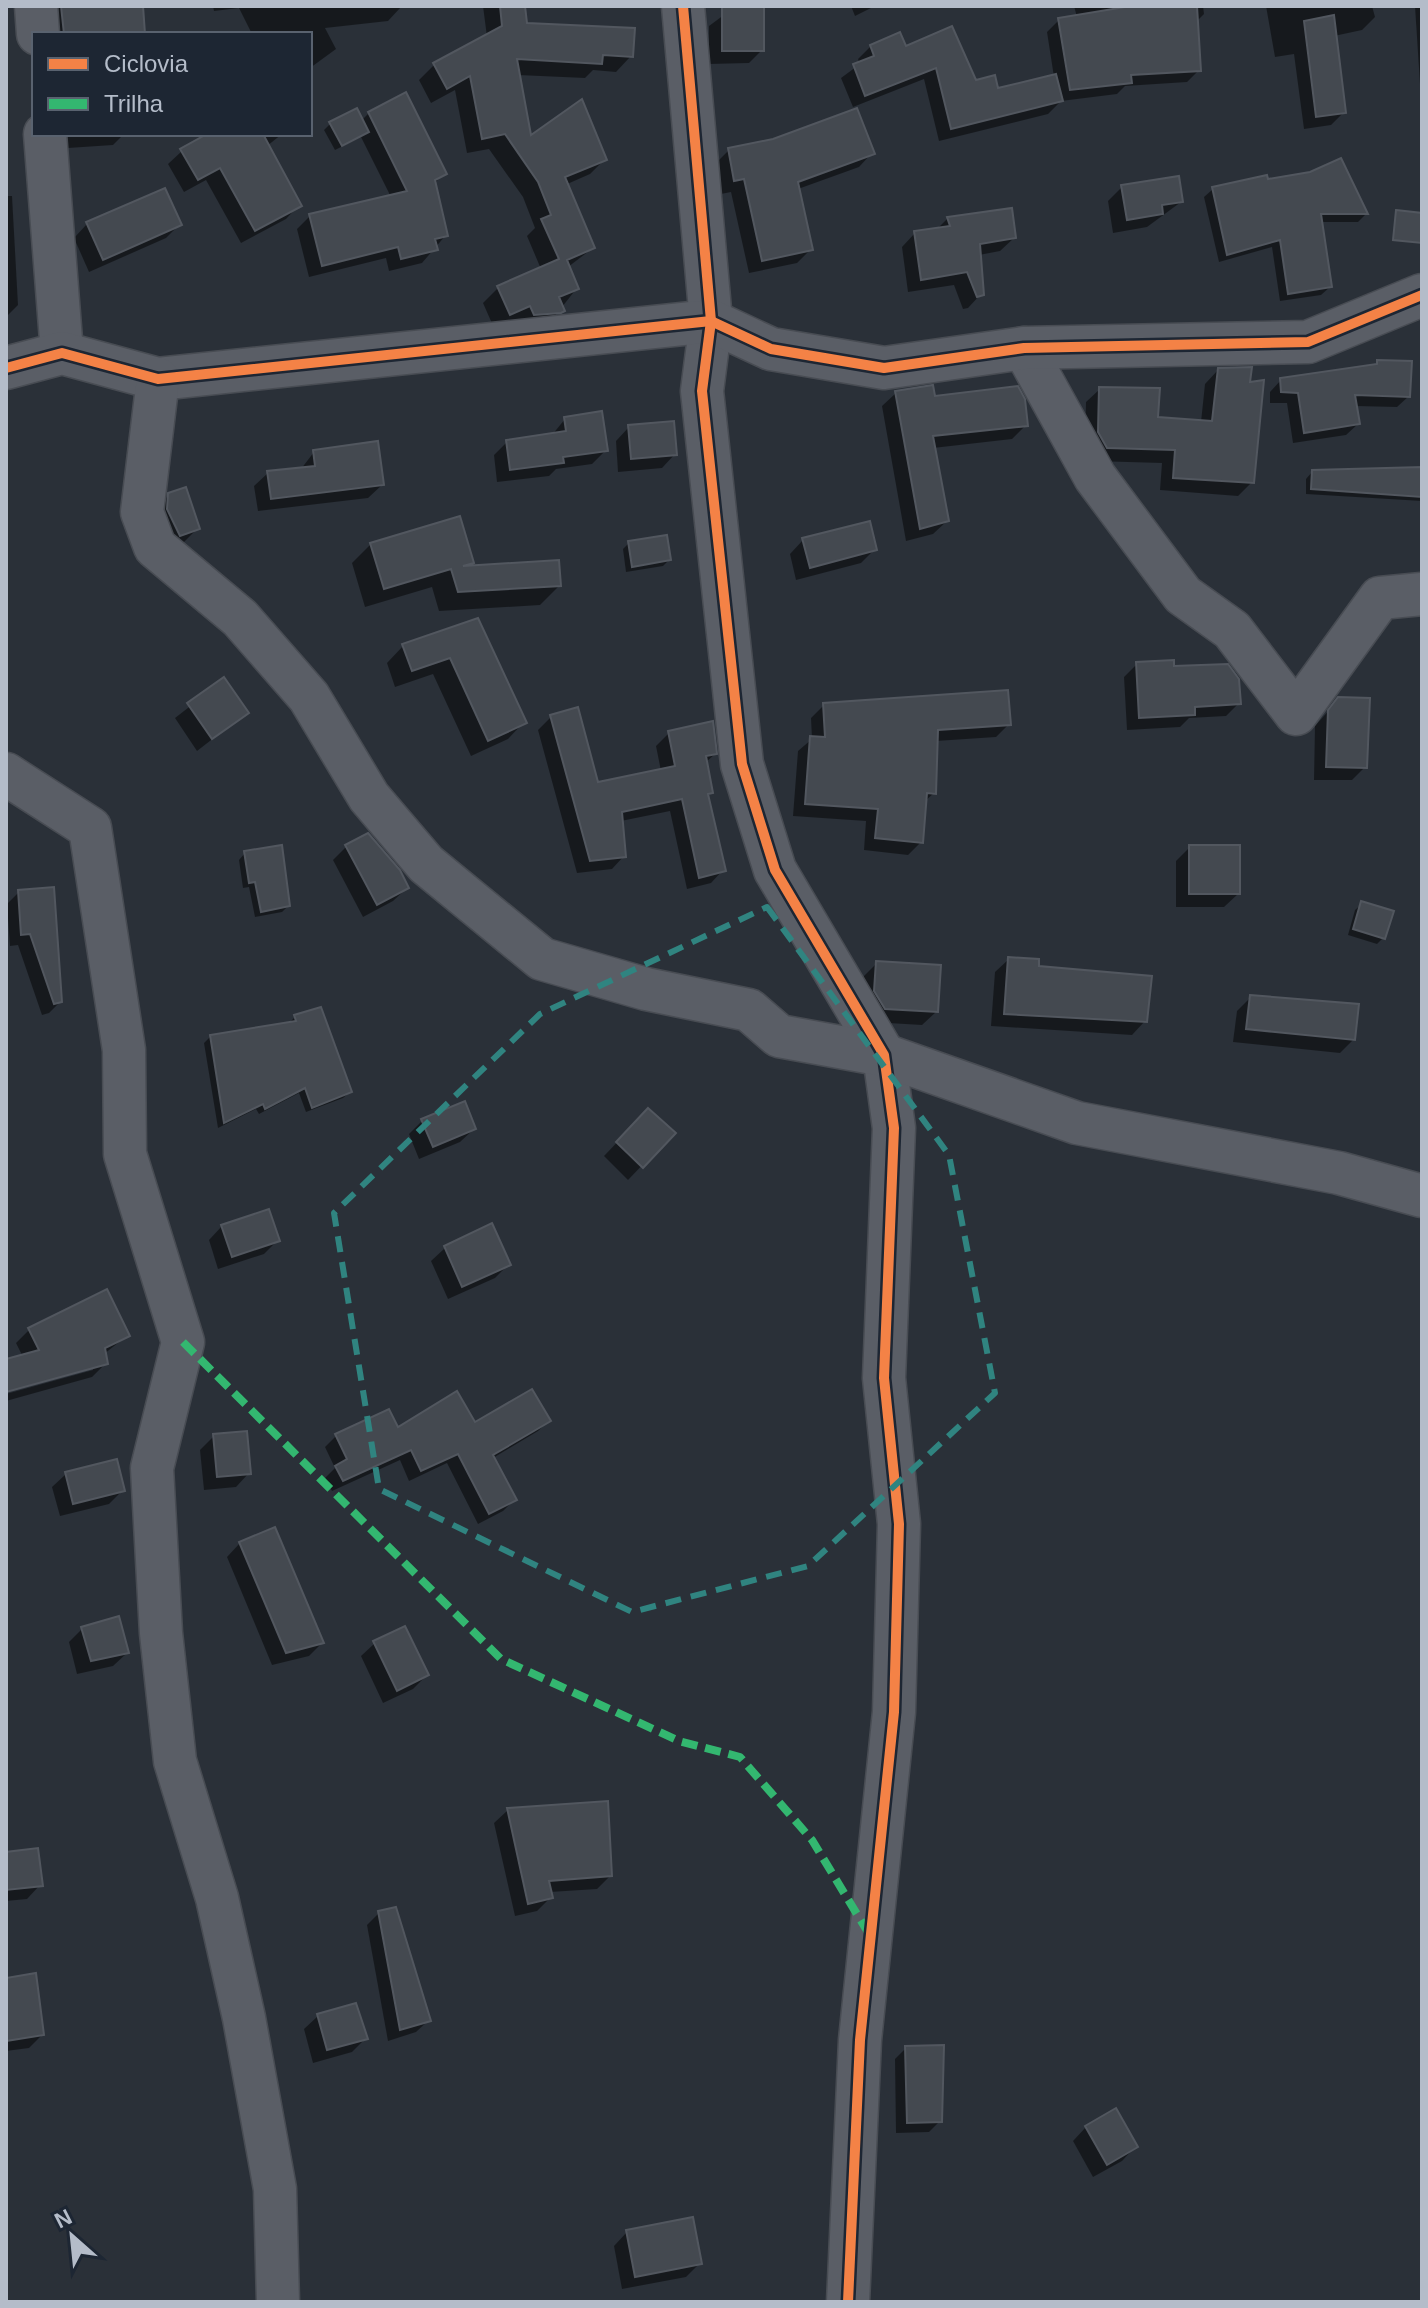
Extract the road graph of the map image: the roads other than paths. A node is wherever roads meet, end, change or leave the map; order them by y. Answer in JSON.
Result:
{"nodes":[{"id":1,"x":36,"y":6,"type":"edge"},
{"id":2,"x":683,"y":6,"type":"edge"},
{"id":3,"x":38,"y":32,"type":"edge"},
{"id":4,"x":45,"y":136,"type":"edge"},
{"id":5,"x":1422,"y":295,"type":"edge"},
{"id":6,"x":711,"y":321,"type":"junction"},
{"id":7,"x":1024,"y":348,"type":"junction"},
{"id":8,"x":62,"y":353,"type":"junction"},
{"id":9,"x":6,"y":368,"type":"edge"},
{"id":10,"x":158,"y":379,"type":"junction"},
{"id":11,"x":1422,"y":594,"type":"edge"},
{"id":12,"x":6,"y":774,"type":"edge"},
{"id":13,"x":884,"y":1055,"type":"junction"},
{"id":14,"x":1422,"y":1196,"type":"edge"},
{"id":15,"x":278,"y":2302,"type":"edge"},
{"id":16,"x":848,"y":2302,"type":"edge"}],
"edges":[{"from":1,"to":3,"type":"street"},
{"from":2,"to":6,"type":"street"},
{"from":4,"to":8,"type":"street"},
{"from":5,"to":7,"type":"street"},
{"from":6,"to":7,"type":"street"},
{"from":6,"to":10,"type":"street"},
{"from":6,"to":13,"type":"street"},
{"from":7,"to":11,"type":"street"},
{"from":8,"to":9,"type":"street"},
{"from":8,"to":10,"type":"street"},
{"from":10,"to":13,"type":"street"},
{"from":12,"to":15,"type":"street"},
{"from":13,"to":14,"type":"street"},
{"from":13,"to":16,"type":"street"}]}
